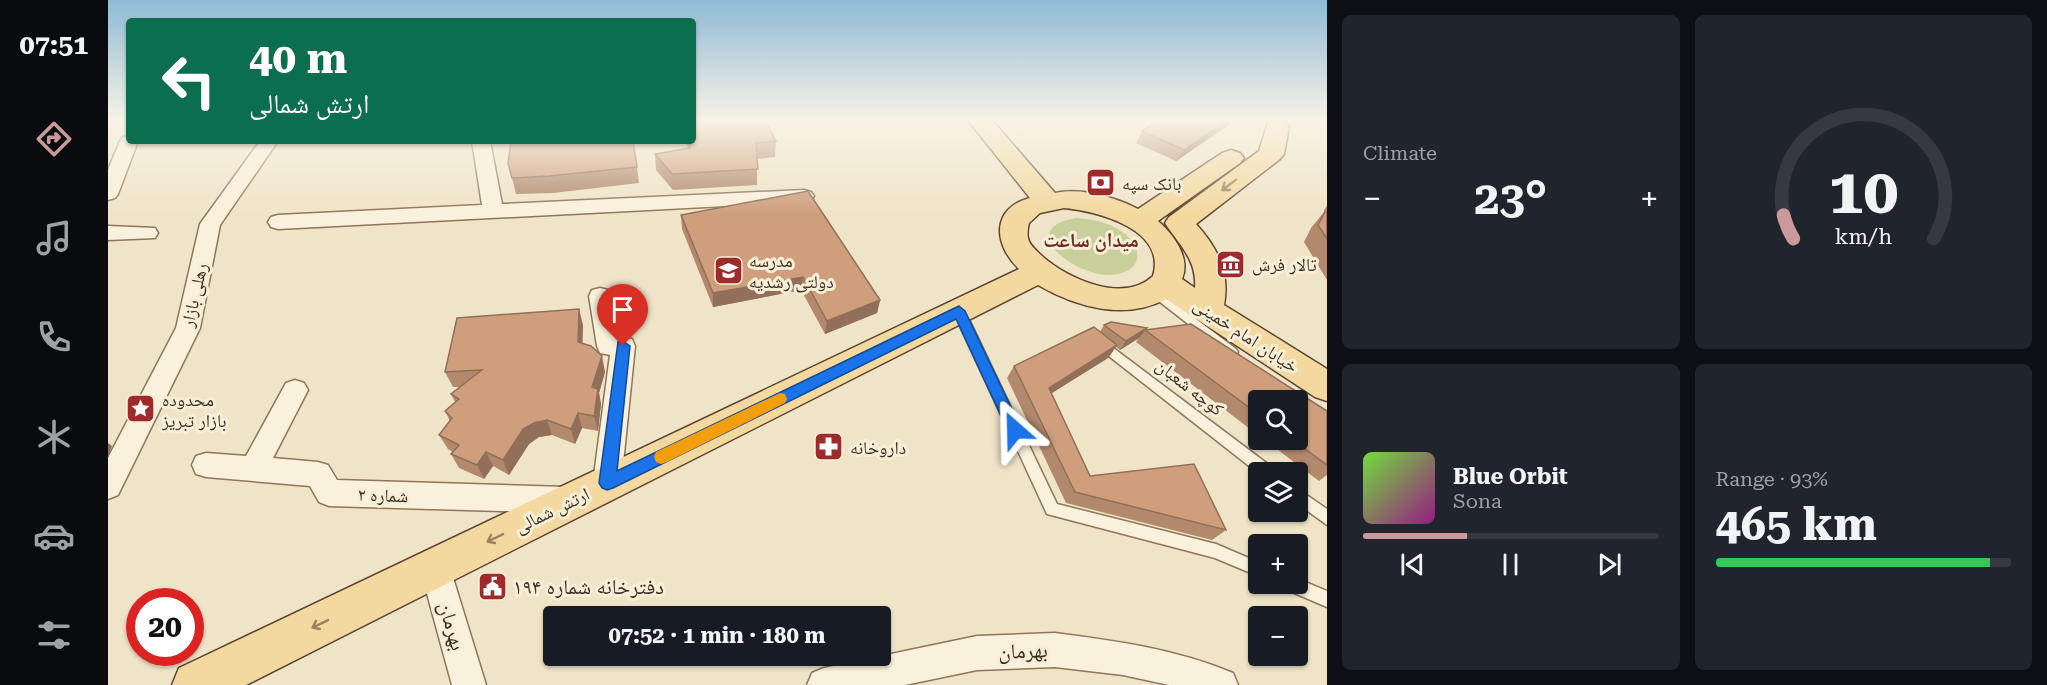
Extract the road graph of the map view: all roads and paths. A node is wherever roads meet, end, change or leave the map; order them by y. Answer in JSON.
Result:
{"nodes":[{"id":1,"x":124,"y":151,"type":"edge"},
{"id":2,"x":262,"y":151,"type":"edge"},
{"id":3,"x":483,"y":151,"type":"edge"},
{"id":4,"x":1006,"y":151,"type":"edge"},
{"id":5,"x":1242,"y":151,"type":"edge"},
{"id":6,"x":1272,"y":151,"type":"edge"},
{"id":7,"x":110,"y":184,"type":"edge"},
{"id":8,"x":804,"y":196,"type":"edge"},
{"id":9,"x":1047,"y":201,"type":"junction"},
{"id":10,"x":492,"y":212,"type":"junction"},
{"id":11,"x":1138,"y":221,"type":"junction"},
{"id":12,"x":278,"y":222,"type":"dead end"},
{"id":13,"x":108,"y":232,"type":"edge"},
{"id":14,"x":148,"y":234,"type":"dead end"},
{"id":15,"x":1038,"y":272,"type":"junction"},
{"id":16,"x":1160,"y":287,"type":"junction"},
{"id":17,"x":600,"y":296,"type":"dead end"},
{"id":18,"x":1207,"y":310,"type":"junction"},
{"id":19,"x":959,"y":311,"type":"junction"},
{"id":20,"x":1088,"y":333,"type":"edge"},
{"id":21,"x":1244,"y":360,"type":"edge"},
{"id":22,"x":1327,"y":387,"type":"edge"},
{"id":23,"x":295,"y":390,"type":"dead end"},
{"id":24,"x":1255,"y":462,"type":"edge"},
{"id":25,"x":206,"y":465,"type":"dead end"},
{"id":26,"x":253,"y":469,"type":"junction"},
{"id":27,"x":607,"y":483,"type":"junction"},
{"id":28,"x":108,"y":486,"type":"edge"},
{"id":29,"x":572,"y":501,"type":"junction"},
{"id":30,"x":1308,"y":504,"type":"edge"},
{"id":31,"x":1327,"y":518,"type":"edge"},
{"id":32,"x":1248,"y":565,"type":"edge"},
{"id":33,"x":435,"y":568,"type":"junction"},
{"id":34,"x":1308,"y":591,"type":"edge"},
{"id":35,"x":1327,"y":599,"type":"edge"},
{"id":36,"x":196,"y":685,"type":"edge"},
{"id":37,"x":469,"y":685,"type":"edge"},
{"id":38,"x":824,"y":685,"type":"edge"},
{"id":39,"x":1221,"y":685,"type":"edge"}],
"edges":[{"from":1,"to":7,"type":"street"},
{"from":2,"to":28,"type":"street","name":"رهلی بازار"},
{"from":3,"to":10,"type":"street"},
{"from":4,"to":9,"type":"main road"},
{"from":5,"to":11,"type":"main road"},
{"from":6,"to":18,"type":"main road","one_way":true},
{"from":8,"to":10,"type":"street"},
{"from":9,"to":11,"type":"main road"},
{"from":9,"to":15,"type":"main road"},
{"from":10,"to":12,"type":"street"},
{"from":11,"to":16,"type":"main road"},
{"from":13,"to":14,"type":"street"},
{"from":15,"to":16,"type":"main road"},
{"from":15,"to":19,"type":"main road","name":"ارتش شمالی"},
{"from":16,"to":18,"type":"main road","name":"خیابان امام خمینی"},
{"from":16,"to":21,"type":"lane"},
{"from":17,"to":27,"type":"street"},
{"from":18,"to":22,"type":"main road","name":"خیابان امام خمینی"},
{"from":19,"to":27,"type":"main road","name":"ارتش شمالی"},
{"from":19,"to":32,"type":"lane"},
{"from":20,"to":24,"type":"lane","name":"کوچه شعبان"},
{"from":23,"to":26,"type":"street"},
{"from":25,"to":26,"type":"street","name":"شماره ۲"},
{"from":26,"to":29,"type":"street","name":"شماره ۲"},
{"from":27,"to":29,"type":"main road","name":"ارتش شمالی"},
{"from":29,"to":33,"type":"main road","name":"ارتش شمالی","one_way":true},
{"from":30,"to":31,"type":"lane"},
{"from":33,"to":36,"type":"main road","name":"ارتش شمالی","one_way":true},
{"from":33,"to":37,"type":"street","name":"بهرمان"},
{"from":34,"to":35,"type":"lane"},
{"from":38,"to":39,"type":"street","name":"بهرمان"}]}
